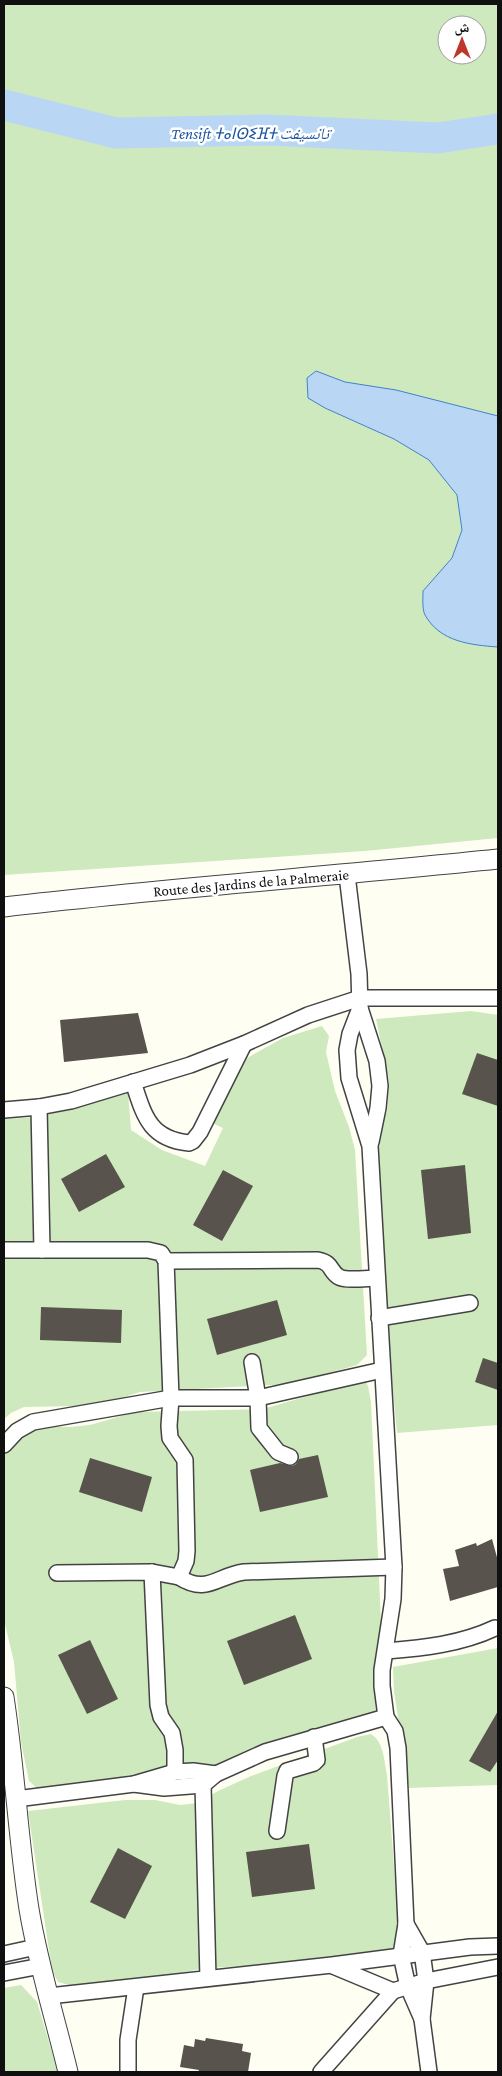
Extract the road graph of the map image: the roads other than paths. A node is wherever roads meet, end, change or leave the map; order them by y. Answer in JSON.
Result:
{"nodes":[{"id":1,"x":498,"y":859,"type":"edge"},
{"id":2,"x":347,"y":875,"type":"junction"},
{"id":3,"x":4,"y":907,"type":"edge"},
{"id":4,"x":498,"y":998,"type":"edge"},
{"id":5,"x":360,"y":1003,"type":"junction"},
{"id":6,"x":244,"y":1044,"type":"junction"},
{"id":7,"x":133,"y":1082,"type":"junction"},
{"id":8,"x":39,"y":1107,"type":"junction"},
{"id":9,"x":4,"y":1110,"type":"edge"},
{"id":10,"x":370,"y":1146,"type":"junction"},
{"id":11,"x":4,"y":1250,"type":"edge"},
{"id":12,"x":42,"y":1250,"type":"junction"},
{"id":13,"x":166,"y":1261,"type":"junction"},
{"id":14,"x":377,"y":1278,"type":"junction"},
{"id":15,"x":470,"y":1303,"type":"dead end"},
{"id":16,"x":379,"y":1318,"type":"junction"},
{"id":17,"x":252,"y":1362,"type":"dead end"},
{"id":18,"x":382,"y":1370,"type":"junction"},
{"id":19,"x":171,"y":1398,"type":"junction"},
{"id":20,"x":258,"y":1398,"type":"junction"},
{"id":21,"x":4,"y":1445,"type":"edge"},
{"id":22,"x":290,"y":1457,"type":"dead end"},
{"id":23,"x":394,"y":1567,"type":"junction"},
{"id":24,"x":152,"y":1572,"type":"junction"},
{"id":25,"x":57,"y":1573,"type":"dead end"},
{"id":26,"x":179,"y":1577,"type":"junction"},
{"id":27,"x":495,"y":1628,"type":"dead end"},
{"id":28,"x":386,"y":1651,"type":"junction"},
{"id":29,"x":5,"y":1709,"type":"edge"},
{"id":30,"x":386,"y":1717,"type":"junction"},
{"id":31,"x":314,"y":1737,"type":"junction"},
{"id":32,"x":175,"y":1772,"type":"junction"},
{"id":33,"x":216,"y":1774,"type":"junction"},
{"id":34,"x":134,"y":1784,"type":"junction"},
{"id":35,"x":202,"y":1785,"type":"junction"},
{"id":36,"x":16,"y":1800,"type":"junction"},
{"id":37,"x":277,"y":1831,"type":"dead end"},
{"id":38,"x":406,"y":1924,"type":"junction"},
{"id":39,"x":498,"y":1946,"type":"edge"},
{"id":40,"x":36,"y":1947,"type":"junction"},
{"id":41,"x":422,"y":1952,"type":"junction"},
{"id":42,"x":4,"y":1954,"type":"edge"},
{"id":43,"x":401,"y":1955,"type":"junction"},
{"id":44,"x":332,"y":1965,"type":"junction"},
{"id":45,"x":41,"y":1966,"type":"junction"},
{"id":46,"x":498,"y":1967,"type":"edge"},
{"id":47,"x":4,"y":1973,"type":"edge"},
{"id":48,"x":208,"y":1978,"type":"junction"},
{"id":49,"x":426,"y":1981,"type":"junction"},
{"id":50,"x":136,"y":1987,"type":"junction"},
{"id":51,"x":400,"y":1989,"type":"junction"},
{"id":52,"x":49,"y":1996,"type":"junction"},
{"id":53,"x":422,"y":2019,"type":"junction"},
{"id":54,"x":68,"y":2072,"type":"edge"},
{"id":55,"x":128,"y":2072,"type":"edge"},
{"id":56,"x":321,"y":2072,"type":"edge"},
{"id":57,"x":429,"y":2072,"type":"edge"}],
"edges":[{"from":1,"to":2,"type":"street","name":"Route des Jardins de la Palmeraie"},
{"from":2,"to":3,"type":"street","name":"Route des Jardins de la Palmeraie"},
{"from":2,"to":5,"type":"street"},
{"from":4,"to":5,"type":"street"},
{"from":5,"to":6,"type":"street"},
{"from":5,"to":10,"type":"street"},
{"from":5,"to":10,"type":"street"},
{"from":6,"to":7,"type":"street"},
{"from":6,"to":7,"type":"street"},
{"from":7,"to":8,"type":"street"},
{"from":8,"to":9,"type":"street"},
{"from":8,"to":12,"type":"street"},
{"from":10,"to":14,"type":"street"},
{"from":11,"to":12,"type":"street"},
{"from":12,"to":13,"type":"street"},
{"from":13,"to":14,"type":"street"},
{"from":13,"to":19,"type":"street"},
{"from":14,"to":16,"type":"street"},
{"from":15,"to":16,"type":"street"},
{"from":16,"to":18,"type":"street"},
{"from":17,"to":20,"type":"street"},
{"from":18,"to":20,"type":"street"},
{"from":18,"to":23,"type":"street"},
{"from":19,"to":20,"type":"street"},
{"from":19,"to":21,"type":"street"},
{"from":19,"to":26,"type":"street"},
{"from":20,"to":22,"type":"street"},
{"from":23,"to":26,"type":"street"},
{"from":23,"to":28,"type":"street"},
{"from":24,"to":25,"type":"street"},
{"from":24,"to":26,"type":"street"},
{"from":24,"to":32,"type":"street"},
{"from":27,"to":28,"type":"street"},
{"from":28,"to":30,"type":"street"},
{"from":29,"to":36,"type":"street"},
{"from":30,"to":31,"type":"street"},
{"from":30,"to":38,"type":"street"},
{"from":31,"to":33,"type":"street"},
{"from":31,"to":37,"type":"street"},
{"from":32,"to":33,"type":"street"},
{"from":32,"to":34,"type":"street"},
{"from":33,"to":35,"type":"street"},
{"from":34,"to":35,"type":"street"},
{"from":34,"to":36,"type":"street"},
{"from":35,"to":48,"type":"street"},
{"from":36,"to":40,"type":"street"},
{"from":38,"to":41,"type":"street"},
{"from":38,"to":43,"type":"street"},
{"from":39,"to":41,"type":"street"},
{"from":40,"to":42,"type":"street"},
{"from":40,"to":45,"type":"street"},
{"from":41,"to":43,"type":"street"},
{"from":41,"to":49,"type":"street"},
{"from":43,"to":44,"type":"street"},
{"from":43,"to":51,"type":"street"},
{"from":44,"to":48,"type":"street"},
{"from":44,"to":51,"type":"street"},
{"from":45,"to":47,"type":"street"},
{"from":45,"to":52,"type":"street"},
{"from":46,"to":49,"type":"street"},
{"from":48,"to":50,"type":"street"},
{"from":49,"to":51,"type":"street"},
{"from":49,"to":53,"type":"street"},
{"from":50,"to":52,"type":"street"},
{"from":50,"to":55,"type":"street"},
{"from":51,"to":53,"type":"street"},
{"from":51,"to":56,"type":"street"},
{"from":52,"to":54,"type":"street"},
{"from":53,"to":57,"type":"street"}]}
